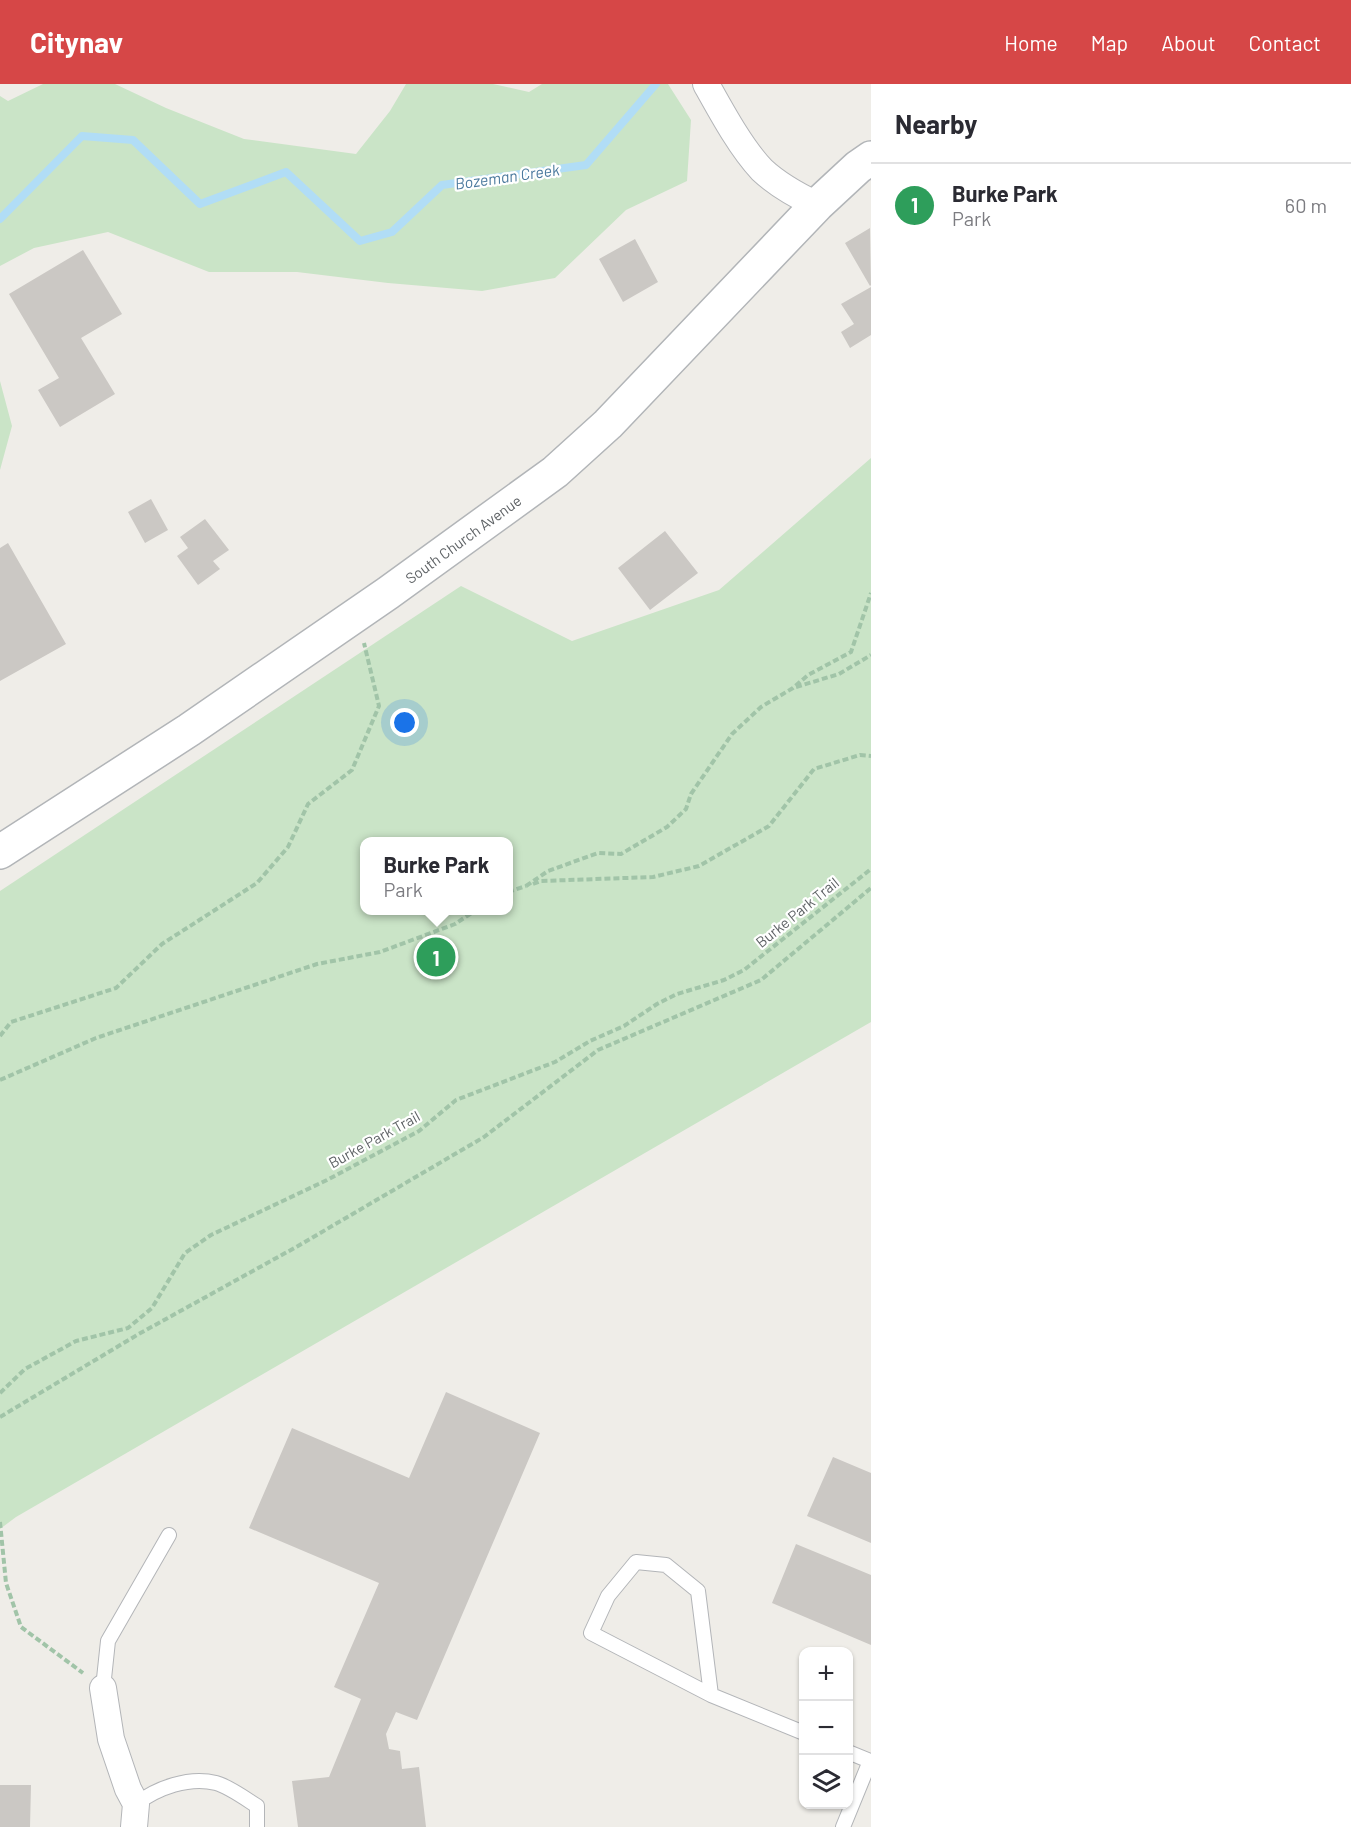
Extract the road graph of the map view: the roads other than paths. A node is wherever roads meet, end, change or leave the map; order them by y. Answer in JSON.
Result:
{"nodes":[{"id":1,"x":706,"y":84,"type":"edge"},
{"id":2,"x":871,"y":158,"type":"edge"},
{"id":3,"x":817,"y":205,"type":"junction"},
{"id":4,"x":0,"y":852,"type":"edge"},
{"id":5,"x":169,"y":1535,"type":"dead end"},
{"id":6,"x":103,"y":1688,"type":"joint"},
{"id":7,"x":711,"y":1695,"type":"junction"},
{"id":8,"x":799,"y":1731,"type":"edge"},
{"id":9,"x":853,"y":1754,"type":"edge"},
{"id":10,"x":135,"y":1815,"type":"edge"},
{"id":11,"x":257,"y":1827,"type":"edge"},
{"id":12,"x":843,"y":1827,"type":"edge"}],
"edges":[{"from":1,"to":3,"type":"street"},
{"from":2,"to":3,"type":"street","name":"South Church Avenue"},
{"from":3,"to":4,"type":"street","name":"South Church Avenue"},
{"from":5,"to":6,"type":"lane"},
{"from":6,"to":10,"type":"street"},
{"from":7,"to":7,"type":"lane"},
{"from":7,"to":8,"type":"lane"},
{"from":9,"to":12,"type":"lane"},
{"from":10,"to":11,"type":"lane"}]}
